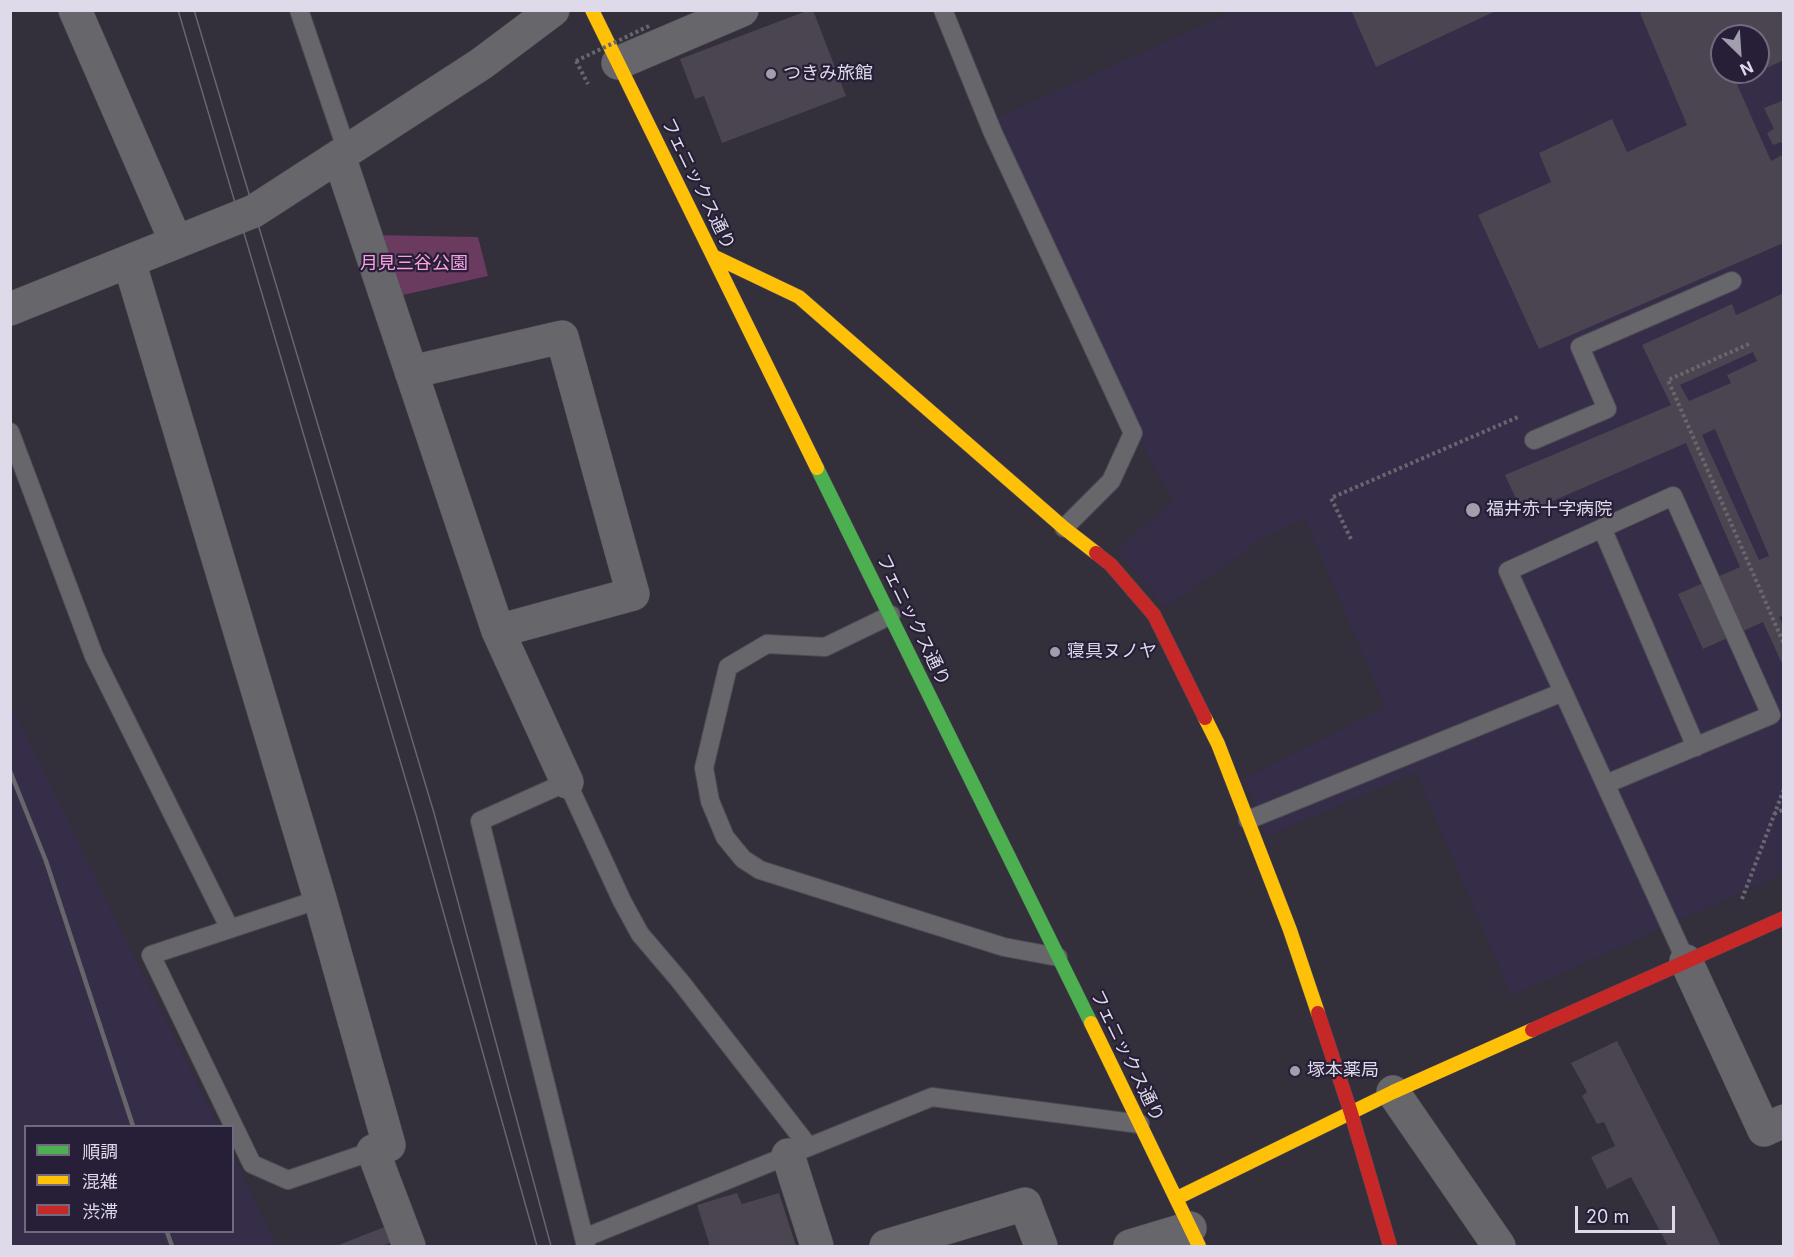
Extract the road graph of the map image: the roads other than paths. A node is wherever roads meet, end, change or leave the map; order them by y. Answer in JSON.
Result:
{"nodes":[{"id":1,"x":75,"y":10,"type":"edge"},
{"id":2,"x":299,"y":10,"type":"edge"},
{"id":3,"x":553,"y":10,"type":"edge"},
{"id":4,"x":592,"y":10,"type":"edge"},
{"id":5,"x":742,"y":10,"type":"edge"},
{"id":6,"x":943,"y":10,"type":"edge"},
{"id":7,"x":618,"y":63,"type":"junction"},
{"id":8,"x":343,"y":154,"type":"junction"},
{"id":9,"x":176,"y":242,"type":"junction"},
{"id":10,"x":713,"y":256,"type":"junction"},
{"id":11,"x":129,"y":261,"type":"junction"},
{"id":12,"x":1732,"y":281,"type":"dead end"},
{"id":13,"x":10,"y":309,"type":"edge"},
{"id":14,"x":411,"y":372,"type":"junction"},
{"id":15,"x":10,"y":432,"type":"edge"},
{"id":16,"x":1534,"y":440,"type":"dead end"},
{"id":17,"x":1064,"y":528,"type":"junction"},
{"id":18,"x":1602,"y":528,"type":"junction"},
{"id":19,"x":891,"y":615,"type":"junction"},
{"id":20,"x":498,"y":631,"type":"junction"},
{"id":21,"x":1563,"y":692,"type":"junction"},
{"id":22,"x":1696,"y":747,"type":"junction"},
{"id":23,"x":567,"y":782,"type":"junction"},
{"id":24,"x":1606,"y":784,"type":"junction"},
{"id":25,"x":1248,"y":820,"type":"junction"},
{"id":26,"x":320,"y":899,"type":"junction"},
{"id":27,"x":1784,"y":918,"type":"edge"},
{"id":28,"x":230,"y":929,"type":"junction"},
{"id":29,"x":1058,"y":957,"type":"junction"},
{"id":30,"x":1686,"y":961,"type":"junction"},
{"id":31,"x":1393,"y":1092,"type":"junction"},
{"id":32,"x":1351,"y":1113,"type":"junction"},
{"id":33,"x":1784,"y":1121,"type":"edge"},
{"id":34,"x":1140,"y":1124,"type":"junction"},
{"id":35,"x":233,"y":1125,"type":"edge"},
{"id":36,"x":234,"y":1127,"type":"edge"},
{"id":37,"x":374,"y":1151,"type":"junction"},
{"id":38,"x":799,"y":1151,"type":"junction"},
{"id":39,"x":1177,"y":1198,"type":"junction"},
{"id":40,"x":1194,"y":1237,"type":"edge"},
{"id":41,"x":585,"y":1242,"type":"edge"},
{"id":42,"x":409,"y":1246,"type":"edge"},
{"id":43,"x":818,"y":1246,"type":"edge"},
{"id":44,"x":886,"y":1246,"type":"edge"},
{"id":45,"x":1041,"y":1246,"type":"edge"},
{"id":46,"x":1130,"y":1246,"type":"edge"},
{"id":47,"x":1390,"y":1246,"type":"edge"},
{"id":48,"x":1499,"y":1246,"type":"edge"}],
"edges":[{"from":1,"to":9,"type":"street"},
{"from":2,"to":8,"type":"lane"},
{"from":3,"to":8,"type":"street"},
{"from":4,"to":7,"type":"street","name":"フェニックス通り"},
{"from":5,"to":7,"type":"street"},
{"from":6,"to":17,"type":"lane"},
{"from":7,"to":10,"type":"street","name":"フェニックス通り"},
{"from":8,"to":9,"type":"street"},
{"from":8,"to":14,"type":"street"},
{"from":9,"to":11,"type":"street"},
{"from":10,"to":17,"type":"street"},
{"from":10,"to":19,"type":"street","name":"フェニックス通り"},
{"from":11,"to":13,"type":"street"},
{"from":11,"to":26,"type":"street"},
{"from":12,"to":16,"type":"lane"},
{"from":14,"to":20,"type":"street"},
{"from":14,"to":20,"type":"street"},
{"from":15,"to":28,"type":"lane"},
{"from":17,"to":25,"type":"street"},
{"from":18,"to":21,"type":"lane"},
{"from":18,"to":22,"type":"lane"},
{"from":18,"to":22,"type":"lane"},
{"from":19,"to":29,"type":"street","name":"フェニックス通り"},
{"from":19,"to":29,"type":"lane"},
{"from":20,"to":23,"type":"street"},
{"from":21,"to":24,"type":"lane"},
{"from":21,"to":25,"type":"lane"},
{"from":22,"to":24,"type":"lane"},
{"from":23,"to":38,"type":"lane"},
{"from":23,"to":41,"type":"lane"},
{"from":24,"to":30,"type":"lane"},
{"from":25,"to":32,"type":"street"},
{"from":26,"to":28,"type":"lane"},
{"from":26,"to":37,"type":"street"},
{"from":27,"to":30,"type":"street"},
{"from":28,"to":35,"type":"lane"},
{"from":29,"to":34,"type":"street","name":"フェニックス通り"},
{"from":30,"to":31,"type":"street"},
{"from":30,"to":33,"type":"street"},
{"from":31,"to":32,"type":"street"},
{"from":31,"to":48,"type":"street"},
{"from":32,"to":39,"type":"street"},
{"from":32,"to":47,"type":"street"},
{"from":34,"to":38,"type":"lane"},
{"from":34,"to":39,"type":"street","name":"フェニックス通り"},
{"from":36,"to":37,"type":"lane"},
{"from":37,"to":42,"type":"street"},
{"from":38,"to":41,"type":"lane"},
{"from":38,"to":43,"type":"street"},
{"from":39,"to":40,"type":"street","name":"フェニックス通り"},
{"from":40,"to":46,"type":"street"},
{"from":44,"to":45,"type":"street"}]}
